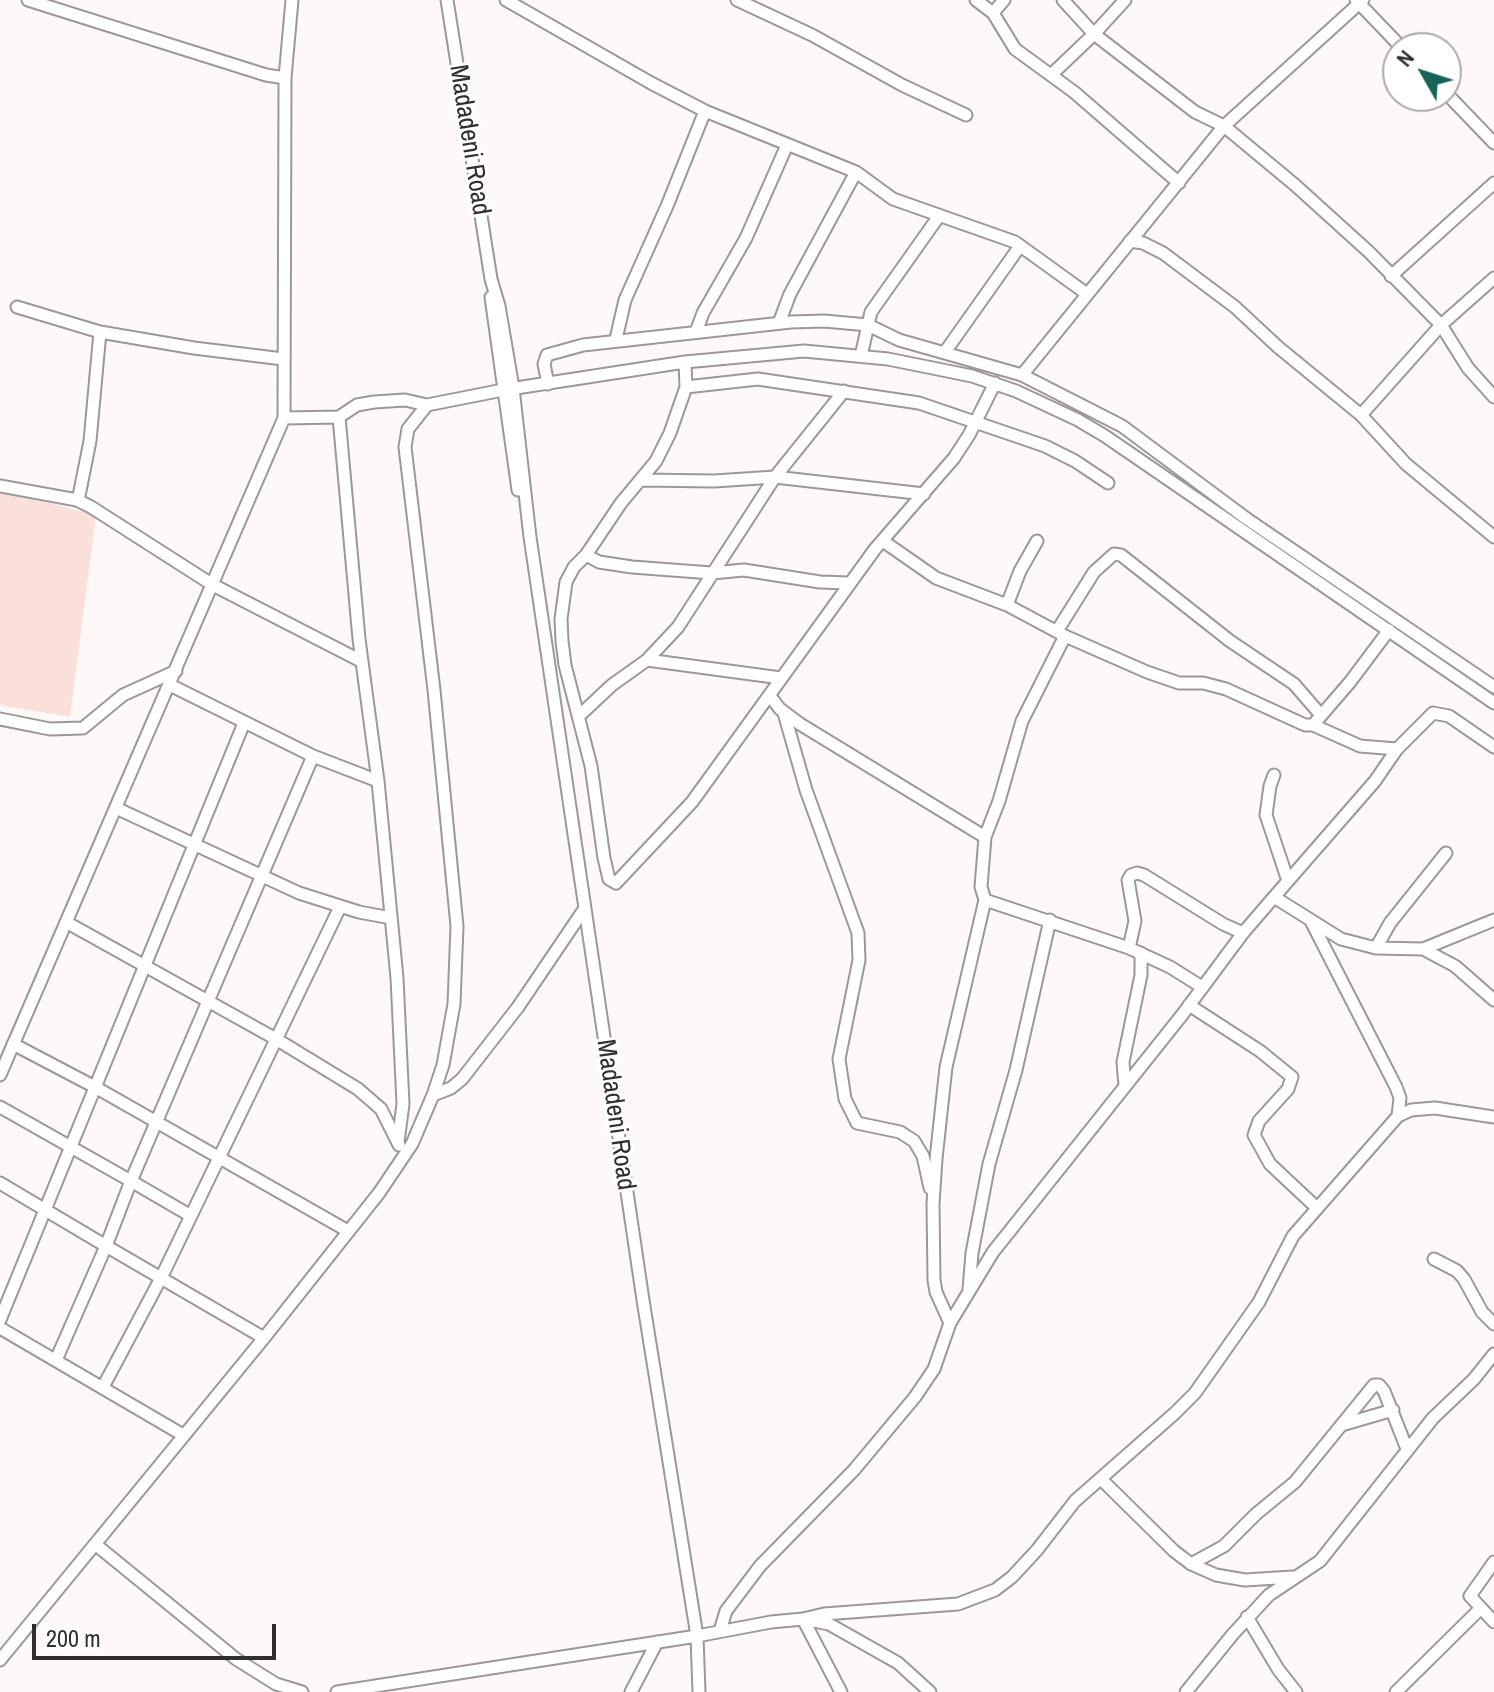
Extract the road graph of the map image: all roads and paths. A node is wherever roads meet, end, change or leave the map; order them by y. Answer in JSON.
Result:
{"nodes":[{"id":1,"x":28,"y":0,"type":"edge"},
{"id":2,"x":292,"y":0,"type":"edge"},
{"id":3,"x":447,"y":0,"type":"edge"},
{"id":4,"x":506,"y":0,"type":"edge"},
{"id":5,"x":737,"y":0,"type":"edge"},
{"id":6,"x":976,"y":0,"type":"edge"},
{"id":7,"x":1004,"y":0,"type":"edge"},
{"id":8,"x":1063,"y":0,"type":"edge"},
{"id":9,"x":1125,"y":0,"type":"edge"},
{"id":10,"x":1359,"y":1,"type":"edge"},
{"id":11,"x":993,"y":13,"type":"junction"},
{"id":12,"x":1387,"y":32,"type":"edge"},
{"id":13,"x":1094,"y":34,"type":"junction"},
{"id":14,"x":1051,"y":75,"type":"junction"},
{"id":15,"x":285,"y":78,"type":"junction"},
{"id":16,"x":1462,"y":110,"type":"edge"},
{"id":17,"x":705,"y":111,"type":"junction"},
{"id":18,"x":966,"y":115,"type":"dead end"},
{"id":19,"x":1224,"y":126,"type":"junction"},
{"id":20,"x":1494,"y":143,"type":"edge"},
{"id":21,"x":787,"y":145,"type":"junction"},
{"id":22,"x":856,"y":172,"type":"junction"},
{"id":23,"x":1179,"y":183,"type":"junction"},
{"id":24,"x":1494,"y":183,"type":"edge"},
{"id":25,"x":939,"y":216,"type":"junction"},
{"id":26,"x":1130,"y":241,"type":"junction"},
{"id":27,"x":1020,"y":246,"type":"junction"},
{"id":28,"x":1391,"y":276,"type":"junction"},
{"id":29,"x":1494,"y":278,"type":"edge"},
{"id":30,"x":1087,"y":294,"type":"junction"},
{"id":31,"x":17,"y":307,"type":"dead end"},
{"id":32,"x":779,"y":323,"type":"junction"},
{"id":33,"x":868,"y":325,"type":"junction"},
{"id":34,"x":1441,"y":325,"type":"junction"},
{"id":35,"x":100,"y":332,"type":"junction"},
{"id":36,"x":696,"y":332,"type":"junction"},
{"id":37,"x":616,"y":339,"type":"junction"},
{"id":38,"x":945,"y":352,"type":"junction"},
{"id":39,"x":861,"y":356,"type":"junction"},
{"id":40,"x":283,"y":359,"type":"junction"},
{"id":41,"x":685,"y":362,"type":"junction"},
{"id":42,"x":1022,"y":375,"type":"junction"},
{"id":43,"x":995,"y":383,"type":"junction"},
{"id":44,"x":548,"y":384,"type":"junction"},
{"id":45,"x":686,"y":387,"type":"junction"},
{"id":46,"x":508,"y":389,"type":"junction"},
{"id":47,"x":844,"y":391,"type":"junction"},
{"id":48,"x":1494,"y":397,"type":"edge"},
{"id":49,"x":427,"y":405,"type":"junction"},
{"id":50,"x":1361,"y":415,"type":"junction"},
{"id":51,"x":339,"y":417,"type":"junction"},
{"id":52,"x":284,"y":418,"type":"junction"},
{"id":53,"x":977,"y":421,"type":"junction"},
{"id":54,"x":775,"y":477,"type":"junction"},
{"id":55,"x":641,"y":480,"type":"junction"},
{"id":56,"x":1108,"y":483,"type":"dead end"},
{"id":57,"x":0,"y":486,"type":"edge"},
{"id":58,"x":924,"y":494,"type":"junction"},
{"id":59,"x":78,"y":501,"type":"junction"},
{"id":60,"x":1494,"y":537,"type":"edge"},
{"id":61,"x":883,"y":541,"type":"junction"},
{"id":62,"x":1037,"y":541,"type":"dead end"},
{"id":63,"x":586,"y":555,"type":"junction"},
{"id":64,"x":712,"y":573,"type":"junction"},
{"id":65,"x":849,"y":583,"type":"junction"},
{"id":66,"x":213,"y":585,"type":"junction"},
{"id":67,"x":1007,"y":605,"type":"junction"},
{"id":68,"x":1389,"y":630,"type":"junction"},
{"id":69,"x":1061,"y":633,"type":"junction"},
{"id":70,"x":647,"y":660,"type":"junction"},
{"id":71,"x":1443,"y":660,"type":"junction"},
{"id":72,"x":361,"y":661,"type":"junction"},
{"id":73,"x":176,"y":671,"type":"junction"},
{"id":74,"x":781,"y":678,"type":"junction"},
{"id":75,"x":170,"y":685,"type":"junction"},
{"id":76,"x":1494,"y":687,"type":"edge"},
{"id":77,"x":770,"y":696,"type":"junction"},
{"id":78,"x":1494,"y":703,"type":"edge"},
{"id":79,"x":784,"y":713,"type":"junction"},
{"id":80,"x":1320,"y":714,"type":"junction"},
{"id":81,"x":580,"y":715,"type":"junction"},
{"id":82,"x":0,"y":719,"type":"edge"},
{"id":83,"x":244,"y":723,"type":"junction"},
{"id":84,"x":1313,"y":725,"type":"junction"},
{"id":85,"x":1494,"y":747,"type":"edge"},
{"id":86,"x":1397,"y":749,"type":"junction"},
{"id":87,"x":313,"y":756,"type":"junction"},
{"id":88,"x":1274,"y":775,"type":"dead end"},
{"id":89,"x":378,"y":781,"type":"junction"},
{"id":90,"x":116,"y":808,"type":"junction"},
{"id":91,"x":985,"y":837,"type":"junction"},
{"id":92,"x":196,"y":844,"type":"junction"},
{"id":93,"x":1446,"y":853,"type":"dead end"},
{"id":94,"x":262,"y":876,"type":"junction"},
{"id":95,"x":1288,"y":881,"type":"junction"},
{"id":96,"x":1274,"y":897,"type":"junction"},
{"id":97,"x":985,"y":900,"type":"junction"},
{"id":98,"x":340,"y":907,"type":"junction"},
{"id":99,"x":585,"y":908,"type":"junction"},
{"id":100,"x":391,"y":918,"type":"junction"},
{"id":101,"x":1050,"y":920,"type":"junction"},
{"id":102,"x":1494,"y":920,"type":"edge"},
{"id":103,"x":66,"y":922,"type":"junction"},
{"id":104,"x":1312,"y":923,"type":"junction"},
{"id":105,"x":1243,"y":933,"type":"junction"},
{"id":106,"x":1376,"y":948,"type":"junction"},
{"id":107,"x":1423,"y":949,"type":"junction"},
{"id":108,"x":1135,"y":950,"type":"junction"},
{"id":109,"x":144,"y":965,"type":"junction"},
{"id":110,"x":1202,"y":987,"type":"junction"},
{"id":111,"x":209,"y":1000,"type":"junction"},
{"id":112,"x":1494,"y":1000,"type":"edge"},
{"id":113,"x":1189,"y":1005,"type":"junction"},
{"id":114,"x":276,"y":1039,"type":"junction"},
{"id":115,"x":13,"y":1044,"type":"junction"},
{"id":116,"x":0,"y":1075,"type":"edge"},
{"id":117,"x":1125,"y":1086,"type":"junction"},
{"id":118,"x":95,"y":1087,"type":"junction"},
{"id":119,"x":433,"y":1095,"type":"junction"},
{"id":120,"x":0,"y":1107,"type":"edge"},
{"id":121,"x":1398,"y":1116,"type":"junction"},
{"id":122,"x":1494,"y":1117,"type":"edge"},
{"id":123,"x":156,"y":1121,"type":"junction"},
{"id":124,"x":398,"y":1142,"type":"junction"},
{"id":125,"x":72,"y":1148,"type":"junction"},
{"id":126,"x":219,"y":1156,"type":"junction"},
{"id":127,"x":404,"y":1158,"type":"junction"},
{"id":128,"x":131,"y":1181,"type":"junction"},
{"id":129,"x":0,"y":1183,"type":"edge"},
{"id":130,"x":933,"y":1204,"type":"junction"},
{"id":131,"x":1317,"y":1208,"type":"junction"},
{"id":132,"x":46,"y":1210,"type":"junction"},
{"id":133,"x":191,"y":1216,"type":"junction"},
{"id":134,"x":348,"y":1231,"type":"junction"},
{"id":135,"x":106,"y":1246,"type":"junction"},
{"id":136,"x":1434,"y":1259,"type":"dead end"},
{"id":137,"x":161,"y":1278,"type":"junction"},
{"id":138,"x":969,"y":1290,"type":"junction"},
{"id":139,"x":0,"y":1320,"type":"edge"},
{"id":140,"x":950,"y":1323,"type":"junction"},
{"id":141,"x":1494,"y":1324,"type":"edge"},
{"id":142,"x":0,"y":1328,"type":"edge"},
{"id":143,"x":264,"y":1338,"type":"junction"},
{"id":144,"x":1494,"y":1354,"type":"edge"},
{"id":145,"x":56,"y":1360,"type":"junction"},
{"id":146,"x":103,"y":1387,"type":"junction"},
{"id":147,"x":1393,"y":1410,"type":"junction"},
{"id":148,"x":1344,"y":1424,"type":"junction"},
{"id":149,"x":183,"y":1435,"type":"junction"},
{"id":150,"x":1407,"y":1449,"type":"junction"},
{"id":151,"x":1101,"y":1479,"type":"junction"},
{"id":152,"x":95,"y":1544,"type":"junction"},
{"id":153,"x":1494,"y":1562,"type":"edge"},
{"id":154,"x":1191,"y":1564,"type":"junction"},
{"id":155,"x":1292,"y":1577,"type":"junction"},
{"id":156,"x":1481,"y":1608,"type":"junction"},
{"id":157,"x":1247,"y":1617,"type":"junction"},
{"id":158,"x":803,"y":1619,"type":"junction"},
{"id":159,"x":1494,"y":1622,"type":"edge"},
{"id":160,"x":720,"y":1631,"type":"junction"},
{"id":161,"x":697,"y":1636,"type":"junction"},
{"id":162,"x":657,"y":1642,"type":"junction"},
{"id":163,"x":0,"y":1660,"type":"edge"},
{"id":164,"x":294,"y":1691,"type":"edge"},
{"id":165,"x":337,"y":1692,"type":"edge"},
{"id":166,"x":631,"y":1692,"type":"edge"},
{"id":167,"x":699,"y":1692,"type":"edge"},
{"id":168,"x":841,"y":1692,"type":"edge"},
{"id":169,"x":930,"y":1692,"type":"edge"},
{"id":170,"x":1186,"y":1692,"type":"edge"},
{"id":171,"x":1296,"y":1692,"type":"edge"},
{"id":172,"x":1396,"y":1692,"type":"edge"}],
"edges":[{"from":1,"to":15,"type":"street"},
{"from":2,"to":15,"type":"street"},
{"from":3,"to":46,"type":"street","name":"Madadeni Road"},
{"from":4,"to":17,"type":"street"},
{"from":5,"to":18,"type":"street"},
{"from":6,"to":11,"type":"street"},
{"from":7,"to":11,"type":"street"},
{"from":8,"to":13,"type":"street"},
{"from":9,"to":13,"type":"street"},
{"from":10,"to":12,"type":"street"},
{"from":10,"to":19,"type":"street"},
{"from":11,"to":14,"type":"street"},
{"from":13,"to":14,"type":"street"},
{"from":13,"to":19,"type":"street"},
{"from":14,"to":23,"type":"street"},
{"from":15,"to":40,"type":"street"},
{"from":16,"to":20,"type":"street"},
{"from":17,"to":21,"type":"street"},
{"from":17,"to":37,"type":"street"},
{"from":19,"to":23,"type":"street"},
{"from":19,"to":28,"type":"street"},
{"from":21,"to":22,"type":"street"},
{"from":21,"to":36,"type":"street"},
{"from":22,"to":25,"type":"street"},
{"from":22,"to":32,"type":"street"},
{"from":23,"to":26,"type":"street"},
{"from":24,"to":28,"type":"street"},
{"from":25,"to":27,"type":"street"},
{"from":25,"to":33,"type":"street"},
{"from":26,"to":30,"type":"street"},
{"from":26,"to":50,"type":"street"},
{"from":27,"to":30,"type":"street"},
{"from":27,"to":38,"type":"street"},
{"from":28,"to":34,"type":"street"},
{"from":29,"to":34,"type":"street"},
{"from":30,"to":42,"type":"street"},
{"from":31,"to":35,"type":"street"},
{"from":32,"to":33,"type":"street"},
{"from":32,"to":36,"type":"street"},
{"from":33,"to":38,"type":"street"},
{"from":33,"to":39,"type":"street"},
{"from":34,"to":48,"type":"street"},
{"from":34,"to":50,"type":"street"},
{"from":35,"to":40,"type":"street"},
{"from":35,"to":59,"type":"street"},
{"from":36,"to":37,"type":"street"},
{"from":37,"to":44,"type":"street"},
{"from":38,"to":42,"type":"street"},
{"from":39,"to":41,"type":"street"},
{"from":39,"to":43,"type":"street"},
{"from":40,"to":52,"type":"street"},
{"from":41,"to":44,"type":"street"},
{"from":41,"to":45,"type":"street"},
{"from":42,"to":71,"type":"street"},
{"from":43,"to":53,"type":"street"},
{"from":43,"to":68,"type":"street"},
{"from":44,"to":46,"type":"street"},
{"from":45,"to":47,"type":"street"},
{"from":45,"to":55,"type":"street"},
{"from":46,"to":49,"type":"street"},
{"from":46,"to":99,"type":"street","name":"Madadeni Road"},
{"from":47,"to":53,"type":"street"},
{"from":47,"to":54,"type":"street"},
{"from":49,"to":51,"type":"street"},
{"from":49,"to":119,"type":"street"},
{"from":50,"to":60,"type":"street"},
{"from":51,"to":52,"type":"street"},
{"from":51,"to":72,"type":"street"},
{"from":52,"to":66,"type":"street"},
{"from":53,"to":56,"type":"street"},
{"from":53,"to":58,"type":"street"},
{"from":54,"to":55,"type":"street"},
{"from":54,"to":58,"type":"street"},
{"from":54,"to":64,"type":"street"},
{"from":55,"to":63,"type":"street"},
{"from":57,"to":59,"type":"street"},
{"from":58,"to":61,"type":"street"},
{"from":59,"to":66,"type":"street"},
{"from":61,"to":65,"type":"street"},
{"from":61,"to":67,"type":"street"},
{"from":62,"to":67,"type":"street"},
{"from":63,"to":64,"type":"street"},
{"from":63,"to":81,"type":"street"},
{"from":64,"to":65,"type":"street"},
{"from":64,"to":70,"type":"street"},
{"from":65,"to":74,"type":"street"},
{"from":66,"to":72,"type":"street"},
{"from":66,"to":73,"type":"street"},
{"from":67,"to":69,"type":"street"},
{"from":68,"to":71,"type":"street"},
{"from":68,"to":80,"type":"street"},
{"from":69,"to":80,"type":"street"},
{"from":69,"to":84,"type":"street"},
{"from":69,"to":91,"type":"street"},
{"from":70,"to":74,"type":"street"},
{"from":70,"to":81,"type":"street"},
{"from":71,"to":76,"type":"street"},
{"from":71,"to":78,"type":"street"},
{"from":72,"to":89,"type":"street"},
{"from":73,"to":75,"type":"street"},
{"from":73,"to":82,"type":"street"},
{"from":74,"to":77,"type":"street"},
{"from":75,"to":83,"type":"street"},
{"from":75,"to":90,"type":"street"},
{"from":77,"to":79,"type":"street"},
{"from":77,"to":81,"type":"street"},
{"from":79,"to":91,"type":"street"},
{"from":79,"to":130,"type":"street"},
{"from":80,"to":84,"type":"street"},
{"from":83,"to":87,"type":"street"},
{"from":83,"to":92,"type":"street"},
{"from":84,"to":86,"type":"street"},
{"from":85,"to":86,"type":"street"},
{"from":86,"to":95,"type":"street"},
{"from":87,"to":89,"type":"street"},
{"from":87,"to":94,"type":"street"},
{"from":88,"to":95,"type":"street"},
{"from":89,"to":100,"type":"street"},
{"from":90,"to":92,"type":"street"},
{"from":90,"to":103,"type":"street"},
{"from":91,"to":97,"type":"street"},
{"from":92,"to":94,"type":"street"},
{"from":92,"to":109,"type":"street"},
{"from":93,"to":106,"type":"street"},
{"from":94,"to":98,"type":"street"},
{"from":94,"to":111,"type":"street"},
{"from":95,"to":96,"type":"street"},
{"from":96,"to":104,"type":"street"},
{"from":96,"to":105,"type":"street"},
{"from":97,"to":101,"type":"street"},
{"from":97,"to":130,"type":"street"},
{"from":98,"to":100,"type":"street"},
{"from":98,"to":114,"type":"street"},
{"from":99,"to":119,"type":"street"},
{"from":99,"to":161,"type":"street","name":"Madadeni Road"},
{"from":100,"to":124,"type":"street"},
{"from":101,"to":108,"type":"street"},
{"from":101,"to":138,"type":"street"},
{"from":102,"to":107,"type":"street"},
{"from":103,"to":109,"type":"street"},
{"from":103,"to":115,"type":"street"},
{"from":104,"to":106,"type":"street"},
{"from":104,"to":121,"type":"street"},
{"from":105,"to":108,"type":"street"},
{"from":105,"to":110,"type":"street"},
{"from":106,"to":107,"type":"street"},
{"from":107,"to":112,"type":"street"},
{"from":108,"to":110,"type":"street"},
{"from":108,"to":117,"type":"street"},
{"from":109,"to":111,"type":"street"},
{"from":109,"to":118,"type":"street"},
{"from":110,"to":113,"type":"street"},
{"from":111,"to":114,"type":"street"},
{"from":111,"to":123,"type":"street"},
{"from":113,"to":117,"type":"street"},
{"from":113,"to":131,"type":"street"},
{"from":114,"to":124,"type":"street"},
{"from":114,"to":126,"type":"street"},
{"from":115,"to":116,"type":"street"},
{"from":115,"to":118,"type":"street"},
{"from":117,"to":138,"type":"street"},
{"from":118,"to":123,"type":"street"},
{"from":118,"to":125,"type":"street"},
{"from":119,"to":127,"type":"street"},
{"from":120,"to":125,"type":"street"},
{"from":121,"to":122,"type":"street"},
{"from":121,"to":131,"type":"street"},
{"from":123,"to":126,"type":"street"},
{"from":123,"to":128,"type":"street"},
{"from":124,"to":127,"type":"street"},
{"from":125,"to":128,"type":"street"},
{"from":125,"to":132,"type":"street"},
{"from":126,"to":133,"type":"street"},
{"from":126,"to":134,"type":"street"},
{"from":127,"to":134,"type":"street"},
{"from":128,"to":133,"type":"street"},
{"from":128,"to":135,"type":"street"},
{"from":129,"to":132,"type":"street"},
{"from":130,"to":140,"type":"street"},
{"from":131,"to":151,"type":"street"},
{"from":132,"to":135,"type":"street"},
{"from":132,"to":139,"type":"street"},
{"from":133,"to":137,"type":"street"},
{"from":134,"to":143,"type":"street"},
{"from":135,"to":137,"type":"street"},
{"from":135,"to":145,"type":"street"},
{"from":136,"to":141,"type":"street"},
{"from":137,"to":143,"type":"street"},
{"from":137,"to":146,"type":"street"},
{"from":138,"to":140,"type":"street"},
{"from":140,"to":160,"type":"street"},
{"from":142,"to":145,"type":"street"},
{"from":143,"to":149,"type":"street"},
{"from":144,"to":150,"type":"street"},
{"from":145,"to":146,"type":"street"},
{"from":146,"to":149,"type":"street"},
{"from":147,"to":148,"type":"street"},
{"from":147,"to":148,"type":"street"},
{"from":147,"to":150,"type":"street"},
{"from":148,"to":154,"type":"street"},
{"from":149,"to":152,"type":"street"},
{"from":150,"to":155,"type":"street"},
{"from":151,"to":154,"type":"street"},
{"from":151,"to":158,"type":"street"},
{"from":152,"to":163,"type":"street"},
{"from":152,"to":164,"type":"street"},
{"from":153,"to":156,"type":"street"},
{"from":154,"to":155,"type":"street"},
{"from":155,"to":157,"type":"street"},
{"from":156,"to":159,"type":"street"},
{"from":156,"to":172,"type":"street"},
{"from":157,"to":170,"type":"street"},
{"from":157,"to":171,"type":"street"},
{"from":158,"to":160,"type":"street"},
{"from":158,"to":168,"type":"street"},
{"from":158,"to":169,"type":"street"},
{"from":160,"to":161,"type":"street"},
{"from":161,"to":162,"type":"street"},
{"from":161,"to":167,"type":"street","name":"Madadeni Road"},
{"from":162,"to":165,"type":"street"},
{"from":162,"to":166,"type":"street"}]}
